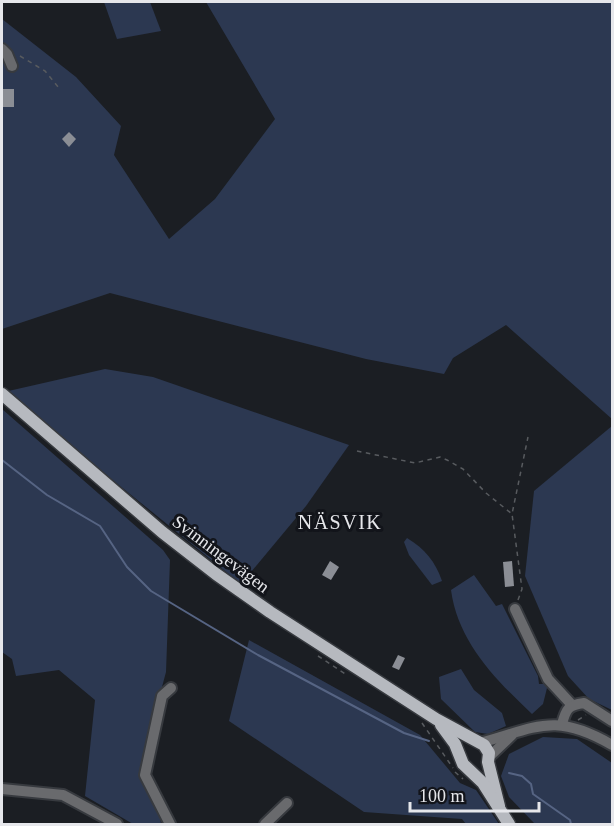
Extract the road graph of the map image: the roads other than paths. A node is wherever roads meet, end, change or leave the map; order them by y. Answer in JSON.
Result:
{"nodes":[{"id":1,"x":4,"y":52,"type":"edge"},
{"id":2,"x":12,"y":66,"type":"dead end"},
{"id":3,"x":2,"y":394,"type":"edge"},
{"id":4,"x":515,"y":609,"type":"road end"},
{"id":5,"x":171,"y":688,"type":"dead end"},
{"id":6,"x":572,"y":705,"type":"junction"},
{"id":7,"x":436,"y":719,"type":"junction"},
{"id":8,"x":610,"y":720,"type":"edge"},
{"id":9,"x":562,"y":724,"type":"junction"},
{"id":10,"x":514,"y":733,"type":"junction"},
{"id":11,"x":478,"y":743,"type":"junction"},
{"id":12,"x":612,"y":745,"type":"edge"},
{"id":13,"x":461,"y":756,"type":"junction"},
{"id":14,"x":489,"y":760,"type":"junction"},
{"id":15,"x":469,"y":769,"type":"junction"},
{"id":16,"x":2,"y":789,"type":"edge"},
{"id":17,"x":287,"y":802,"type":"dead end"},
{"id":18,"x":499,"y":806,"type":"junction"},
{"id":19,"x":117,"y":825,"type":"edge"},
{"id":20,"x":170,"y":825,"type":"edge"},
{"id":21,"x":265,"y":825,"type":"edge"},
{"id":22,"x":509,"y":825,"type":"edge"}],
"edges":[{"from":1,"to":2,"type":"street"},
{"from":3,"to":7,"type":"main road","name":"Svinningevägen"},
{"from":4,"to":6,"type":"street"},
{"from":5,"to":20,"type":"street"},
{"from":6,"to":8,"type":"street"},
{"from":6,"to":9,"type":"street"},
{"from":7,"to":11,"type":"main road","name":"Svinningevägen"},
{"from":7,"to":13,"type":"main road","name":"Svinningevägen"},
{"from":9,"to":10,"type":"street"},
{"from":9,"to":12,"type":"street"},
{"from":10,"to":11,"type":"street"},
{"from":10,"to":14,"type":"street"},
{"from":11,"to":13,"type":"main road"},
{"from":11,"to":14,"type":"main road","name":"Svinningevägen"},
{"from":13,"to":15,"type":"main road","name":"Svinningevägen"},
{"from":14,"to":15,"type":"main road"},
{"from":14,"to":18,"type":"main road","name":"Svinningevägen"},
{"from":15,"to":18,"type":"main road","name":"Svinningevägen"},
{"from":16,"to":19,"type":"street"},
{"from":17,"to":21,"type":"street"},
{"from":18,"to":22,"type":"main road","name":"Svinningevägen"}]}
